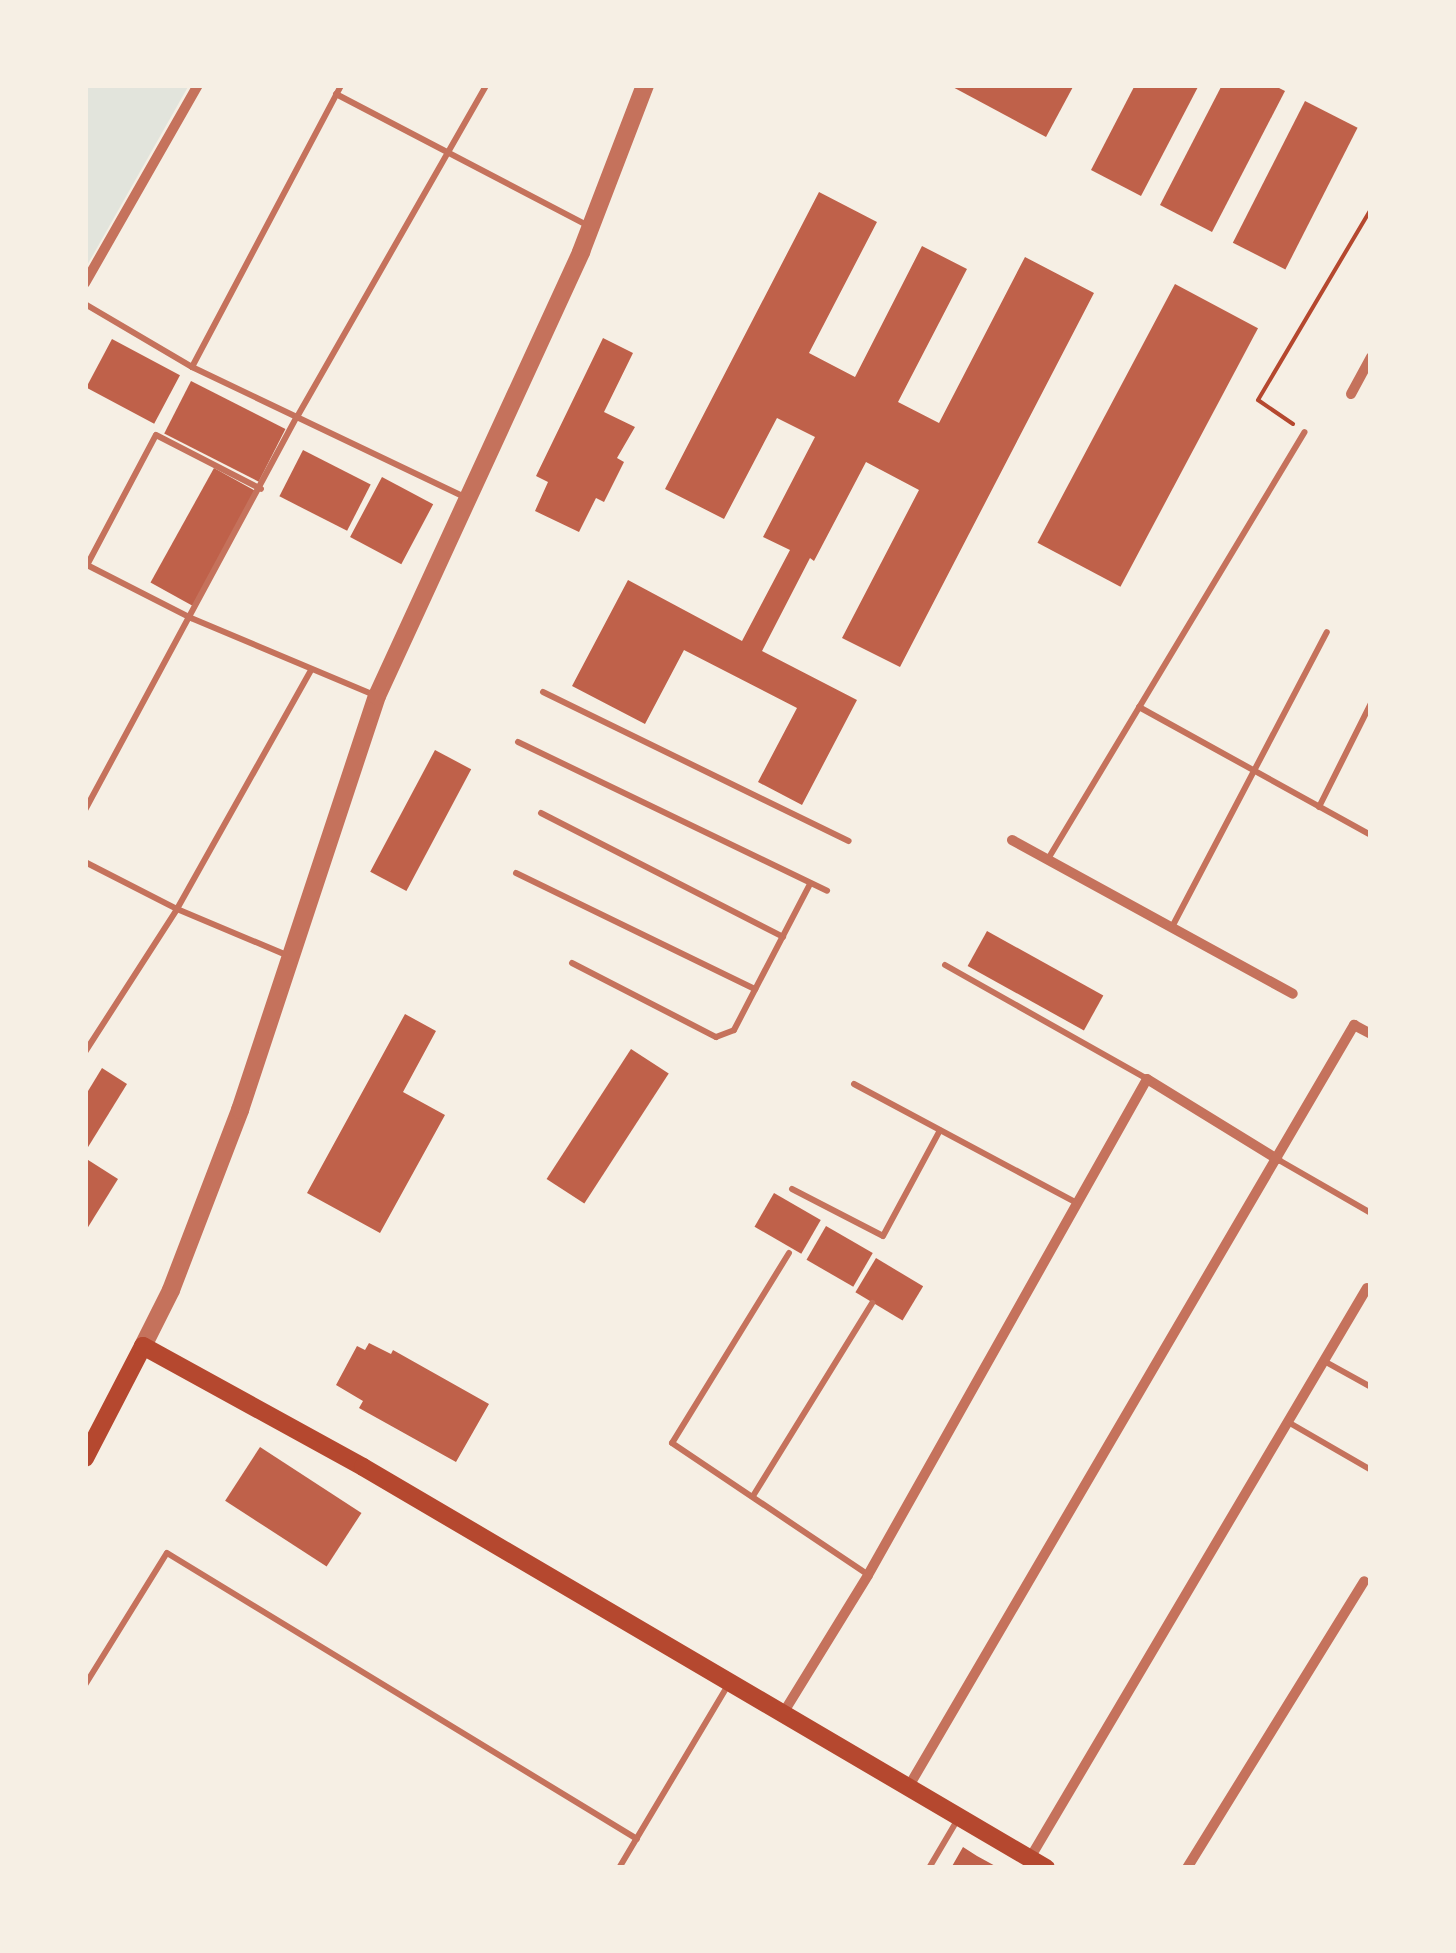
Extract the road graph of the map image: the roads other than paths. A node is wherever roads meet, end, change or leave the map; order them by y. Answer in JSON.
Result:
{"nodes":[{"id":1,"x":198,"y":85,"type":"edge"},
{"id":2,"x":341,"y":85,"type":"edge"},
{"id":3,"x":486,"y":85,"type":"edge"},
{"id":4,"x":645,"y":85,"type":"edge"},
{"id":5,"x":336,"y":94,"type":"junction"},
{"id":6,"x":447,"y":151,"type":"junction"},
{"id":7,"x":591,"y":227,"type":"junction"},
{"id":8,"x":85,"y":283,"type":"edge"},
{"id":9,"x":85,"y":304,"type":"edge"},
{"id":10,"x":1371,"y":358,"type":"edge"},
{"id":11,"x":192,"y":366,"type":"junction"},
{"id":12,"x":1351,"y":394,"type":"dead end"},
{"id":13,"x":297,"y":417,"type":"junction"},
{"id":14,"x":1305,"y":432,"type":"road end"},
{"id":15,"x":261,"y":489,"type":"junction"},
{"id":16,"x":466,"y":498,"type":"junction"},
{"id":17,"x":86,"y":566,"type":"edge"},
{"id":18,"x":190,"y":618,"type":"junction"},
{"id":19,"x":1327,"y":632,"type":"dead end"},
{"id":20,"x":310,"y":672,"type":"junction"},
{"id":21,"x":543,"y":692,"type":"dead end"},
{"id":22,"x":377,"y":696,"type":"junction"},
{"id":23,"x":1371,"y":703,"type":"edge"},
{"id":24,"x":1139,"y":707,"type":"junction"},
{"id":25,"x":518,"y":742,"type":"dead end"},
{"id":26,"x":1254,"y":770,"type":"junction"},
{"id":27,"x":1319,"y":807,"type":"junction"},
{"id":28,"x":85,"y":810,"type":"edge"},
{"id":29,"x":541,"y":813,"type":"dead end"},
{"id":30,"x":1371,"y":836,"type":"edge"},
{"id":31,"x":1012,"y":840,"type":"dead end"},
{"id":32,"x":849,"y":842,"type":"dead end"},
{"id":33,"x":1048,"y":859,"type":"junction"},
{"id":34,"x":85,"y":862,"type":"edge"},
{"id":35,"x":516,"y":874,"type":"dead end"},
{"id":36,"x":810,"y":884,"type":"junction"},
{"id":37,"x":827,"y":891,"type":"dead end"},
{"id":38,"x":177,"y":908,"type":"junction"},
{"id":39,"x":1172,"y":928,"type":"junction"},
{"id":40,"x":783,"y":936,"type":"junction"},
{"id":41,"x":290,"y":956,"type":"junction"},
{"id":42,"x":572,"y":962,"type":"dead end"},
{"id":43,"x":945,"y":965,"type":"dead end"},
{"id":44,"x":756,"y":989,"type":"junction"},
{"id":45,"x":1293,"y":994,"type":"dead end"},
{"id":46,"x":1371,"y":1034,"type":"edge"},
{"id":47,"x":85,"y":1052,"type":"edge"},
{"id":48,"x":1146,"y":1078,"type":"junction"},
{"id":49,"x":854,"y":1084,"type":"dead end"},
{"id":50,"x":940,"y":1130,"type":"junction"},
{"id":51,"x":1277,"y":1159,"type":"junction"},
{"id":52,"x":792,"y":1189,"type":"dead end"},
{"id":53,"x":1078,"y":1204,"type":"junction"},
{"id":54,"x":1371,"y":1213,"type":"edge"},
{"id":55,"x":789,"y":1254,"type":"dead end"},
{"id":56,"x":1367,"y":1288,"type":"dead end"},
{"id":57,"x":872,"y":1303,"type":"dead end"},
{"id":58,"x":143,"y":1346,"type":"junction"},
{"id":59,"x":1324,"y":1361,"type":"junction"},
{"id":60,"x":1371,"y":1387,"type":"edge"},
{"id":61,"x":1288,"y":1422,"type":"junction"},
{"id":62,"x":85,"y":1458,"type":"edge"},
{"id":63,"x":1371,"y":1470,"type":"edge"},
{"id":64,"x":753,"y":1496,"type":"junction"},
{"id":65,"x":868,"y":1575,"type":"junction"},
{"id":66,"x":1364,"y":1581,"type":"dead end"},
{"id":67,"x":729,"y":1684,"type":"junction"},
{"id":68,"x":85,"y":1686,"type":"edge"},
{"id":69,"x":782,"y":1715,"type":"junction"},
{"id":70,"x":909,"y":1786,"type":"junction"},
{"id":71,"x":960,"y":1816,"type":"junction"},
{"id":72,"x":637,"y":1840,"type":"junction"},
{"id":73,"x":1030,"y":1858,"type":"junction"},
{"id":74,"x":619,"y":1868,"type":"edge"},
{"id":75,"x":929,"y":1868,"type":"edge"},
{"id":76,"x":1046,"y":1868,"type":"edge"},
{"id":77,"x":1187,"y":1868,"type":"edge"}],
"edges":[{"from":1,"to":8,"type":"street"},
{"from":2,"to":5,"type":"lane"},
{"from":3,"to":6,"type":"lane"},
{"from":4,"to":7,"type":"street"},
{"from":5,"to":6,"type":"lane"},
{"from":5,"to":11,"type":"lane"},
{"from":6,"to":7,"type":"lane"},
{"from":6,"to":13,"type":"lane"},
{"from":7,"to":16,"type":"street"},
{"from":9,"to":11,"type":"lane"},
{"from":10,"to":12,"type":"street"},
{"from":11,"to":13,"type":"lane"},
{"from":13,"to":15,"type":"lane"},
{"from":13,"to":16,"type":"lane"},
{"from":14,"to":24,"type":"lane"},
{"from":15,"to":17,"type":"lane"},
{"from":15,"to":18,"type":"lane"},
{"from":16,"to":22,"type":"street"},
{"from":17,"to":18,"type":"lane"},
{"from":18,"to":20,"type":"lane"},
{"from":18,"to":28,"type":"lane"},
{"from":19,"to":26,"type":"lane"},
{"from":20,"to":22,"type":"lane"},
{"from":20,"to":38,"type":"lane"},
{"from":21,"to":32,"type":"lane"},
{"from":22,"to":41,"type":"street"},
{"from":23,"to":27,"type":"lane"},
{"from":24,"to":26,"type":"lane"},
{"from":24,"to":33,"type":"lane"},
{"from":25,"to":36,"type":"lane"},
{"from":26,"to":27,"type":"lane"},
{"from":26,"to":39,"type":"lane"},
{"from":27,"to":30,"type":"lane"},
{"from":29,"to":40,"type":"lane"},
{"from":31,"to":33,"type":"street"},
{"from":33,"to":39,"type":"street"},
{"from":34,"to":38,"type":"lane"},
{"from":35,"to":44,"type":"lane"},
{"from":36,"to":37,"type":"lane"},
{"from":36,"to":40,"type":"lane"},
{"from":38,"to":41,"type":"lane"},
{"from":38,"to":47,"type":"lane"},
{"from":39,"to":45,"type":"street"},
{"from":40,"to":44,"type":"lane"},
{"from":41,"to":58,"type":"street"},
{"from":42,"to":44,"type":"lane"},
{"from":43,"to":48,"type":"lane"},
{"from":46,"to":51,"type":"street"},
{"from":48,"to":51,"type":"street"},
{"from":48,"to":53,"type":"street"},
{"from":49,"to":50,"type":"lane"},
{"from":50,"to":52,"type":"lane"},
{"from":50,"to":53,"type":"lane"},
{"from":51,"to":54,"type":"lane"},
{"from":51,"to":70,"type":"street"},
{"from":53,"to":65,"type":"street"},
{"from":55,"to":64,"type":"lane"},
{"from":56,"to":59,"type":"street"},
{"from":57,"to":64,"type":"lane"},
{"from":58,"to":62,"type":"main road"},
{"from":58,"to":67,"type":"main road"},
{"from":59,"to":60,"type":"lane"},
{"from":59,"to":61,"type":"street"},
{"from":61,"to":63,"type":"lane"},
{"from":61,"to":73,"type":"street"},
{"from":64,"to":65,"type":"lane"},
{"from":65,"to":69,"type":"street"},
{"from":66,"to":77,"type":"street"},
{"from":67,"to":69,"type":"main road"},
{"from":67,"to":72,"type":"lane"},
{"from":68,"to":72,"type":"lane"},
{"from":69,"to":70,"type":"main road"},
{"from":70,"to":71,"type":"main road"},
{"from":71,"to":73,"type":"main road"},
{"from":71,"to":75,"type":"lane"},
{"from":72,"to":74,"type":"lane"},
{"from":73,"to":76,"type":"main road"}]}
